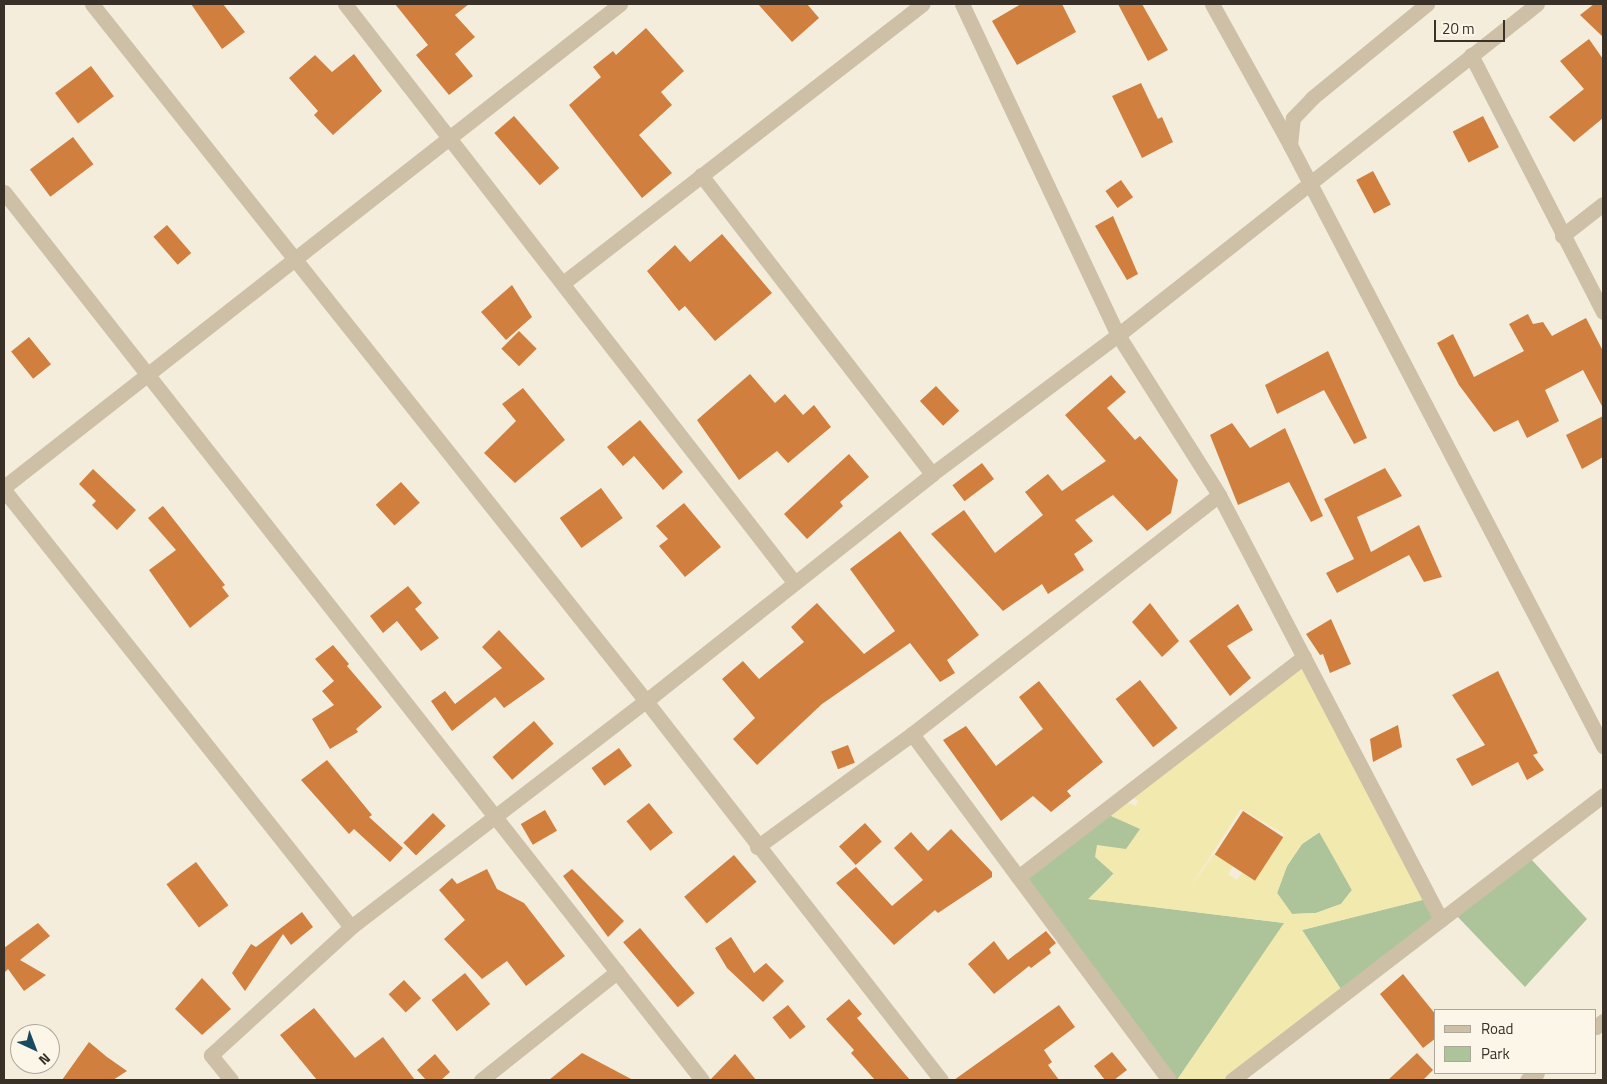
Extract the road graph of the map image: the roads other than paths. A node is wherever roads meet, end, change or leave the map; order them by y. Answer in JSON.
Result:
{"nodes":[{"id":1,"x":92,"y":4,"type":"edge"},
{"id":2,"x":345,"y":4,"type":"edge"},
{"id":3,"x":620,"y":4,"type":"edge"},
{"id":4,"x":923,"y":4,"type":"edge"},
{"id":5,"x":962,"y":4,"type":"edge"},
{"id":6,"x":1212,"y":4,"type":"edge"},
{"id":7,"x":1427,"y":4,"type":"edge"},
{"id":8,"x":1537,"y":4,"type":"edge"},
{"id":9,"x":1471,"y":55,"type":"junction"},
{"id":10,"x":449,"y":138,"type":"junction"},
{"id":11,"x":1290,"y":145,"type":"junction"},
{"id":12,"x":701,"y":175,"type":"junction"},
{"id":13,"x":1309,"y":182,"type":"junction"},
{"id":14,"x":4,"y":192,"type":"edge"},
{"id":15,"x":1603,"y":204,"type":"edge"},
{"id":16,"x":1562,"y":236,"type":"junction"},
{"id":17,"x":294,"y":260,"type":"junction"},
{"id":18,"x":562,"y":283,"type":"junction"},
{"id":19,"x":1603,"y":312,"type":"edge"},
{"id":20,"x":1118,"y":335,"type":"junction"},
{"id":21,"x":147,"y":374,"type":"junction"},
{"id":22,"x":932,"y":474,"type":"junction"},
{"id":23,"x":4,"y":488,"type":"edge"},
{"id":24,"x":1219,"y":495,"type":"junction"},
{"id":25,"x":794,"y":582,"type":"junction"},
{"id":26,"x":1304,"y":657,"type":"junction"},
{"id":27,"x":646,"y":701,"type":"junction"},
{"id":28,"x":912,"y":734,"type":"junction"},
{"id":29,"x":1603,"y":746,"type":"edge"},
{"id":30,"x":1603,"y":795,"type":"edge"},
{"id":31,"x":494,"y":816,"type":"junction"},
{"id":32,"x":757,"y":847,"type":"junction"},
{"id":33,"x":1018,"y":876,"type":"junction"},
{"id":34,"x":1441,"y":920,"type":"junction"},
{"id":35,"x":351,"y":927,"type":"junction"},
{"id":36,"x":617,"y":972,"type":"junction"},
{"id":37,"x":231,"y":1080,"type":"edge"},
{"id":38,"x":481,"y":1080,"type":"edge"},
{"id":39,"x":702,"y":1080,"type":"edge"},
{"id":40,"x":941,"y":1080,"type":"edge"},
{"id":41,"x":1169,"y":1080,"type":"edge"},
{"id":42,"x":1232,"y":1080,"type":"edge"}],
"edges":[{"from":1,"to":17,"type":"street"},
{"from":2,"to":10,"type":"street"},
{"from":3,"to":10,"type":"street"},
{"from":4,"to":12,"type":"street"},
{"from":5,"to":20,"type":"street"},
{"from":6,"to":11,"type":"street"},
{"from":7,"to":11,"type":"street"},
{"from":8,"to":9,"type":"street"},
{"from":9,"to":13,"type":"street"},
{"from":9,"to":16,"type":"street"},
{"from":10,"to":17,"type":"street"},
{"from":10,"to":18,"type":"street"},
{"from":11,"to":13,"type":"street"},
{"from":12,"to":18,"type":"street"},
{"from":12,"to":22,"type":"street"},
{"from":13,"to":20,"type":"street"},
{"from":13,"to":29,"type":"street"},
{"from":14,"to":21,"type":"street"},
{"from":15,"to":16,"type":"street"},
{"from":16,"to":19,"type":"street"},
{"from":17,"to":21,"type":"street"},
{"from":17,"to":27,"type":"street"},
{"from":18,"to":25,"type":"street"},
{"from":20,"to":22,"type":"street"},
{"from":20,"to":24,"type":"street"},
{"from":21,"to":23,"type":"street"},
{"from":21,"to":31,"type":"street"},
{"from":22,"to":25,"type":"street"},
{"from":23,"to":35,"type":"street"},
{"from":24,"to":26,"type":"street"},
{"from":24,"to":28,"type":"street"},
{"from":25,"to":27,"type":"street"},
{"from":26,"to":33,"type":"street"},
{"from":26,"to":34,"type":"street"},
{"from":27,"to":31,"type":"street"},
{"from":27,"to":32,"type":"street"},
{"from":28,"to":32,"type":"street"},
{"from":28,"to":33,"type":"street"},
{"from":30,"to":34,"type":"street"},
{"from":31,"to":35,"type":"street"},
{"from":31,"to":36,"type":"street"},
{"from":32,"to":40,"type":"street"},
{"from":33,"to":41,"type":"street"},
{"from":34,"to":42,"type":"street"},
{"from":35,"to":37,"type":"street"},
{"from":36,"to":38,"type":"street"},
{"from":36,"to":39,"type":"street"}]}
